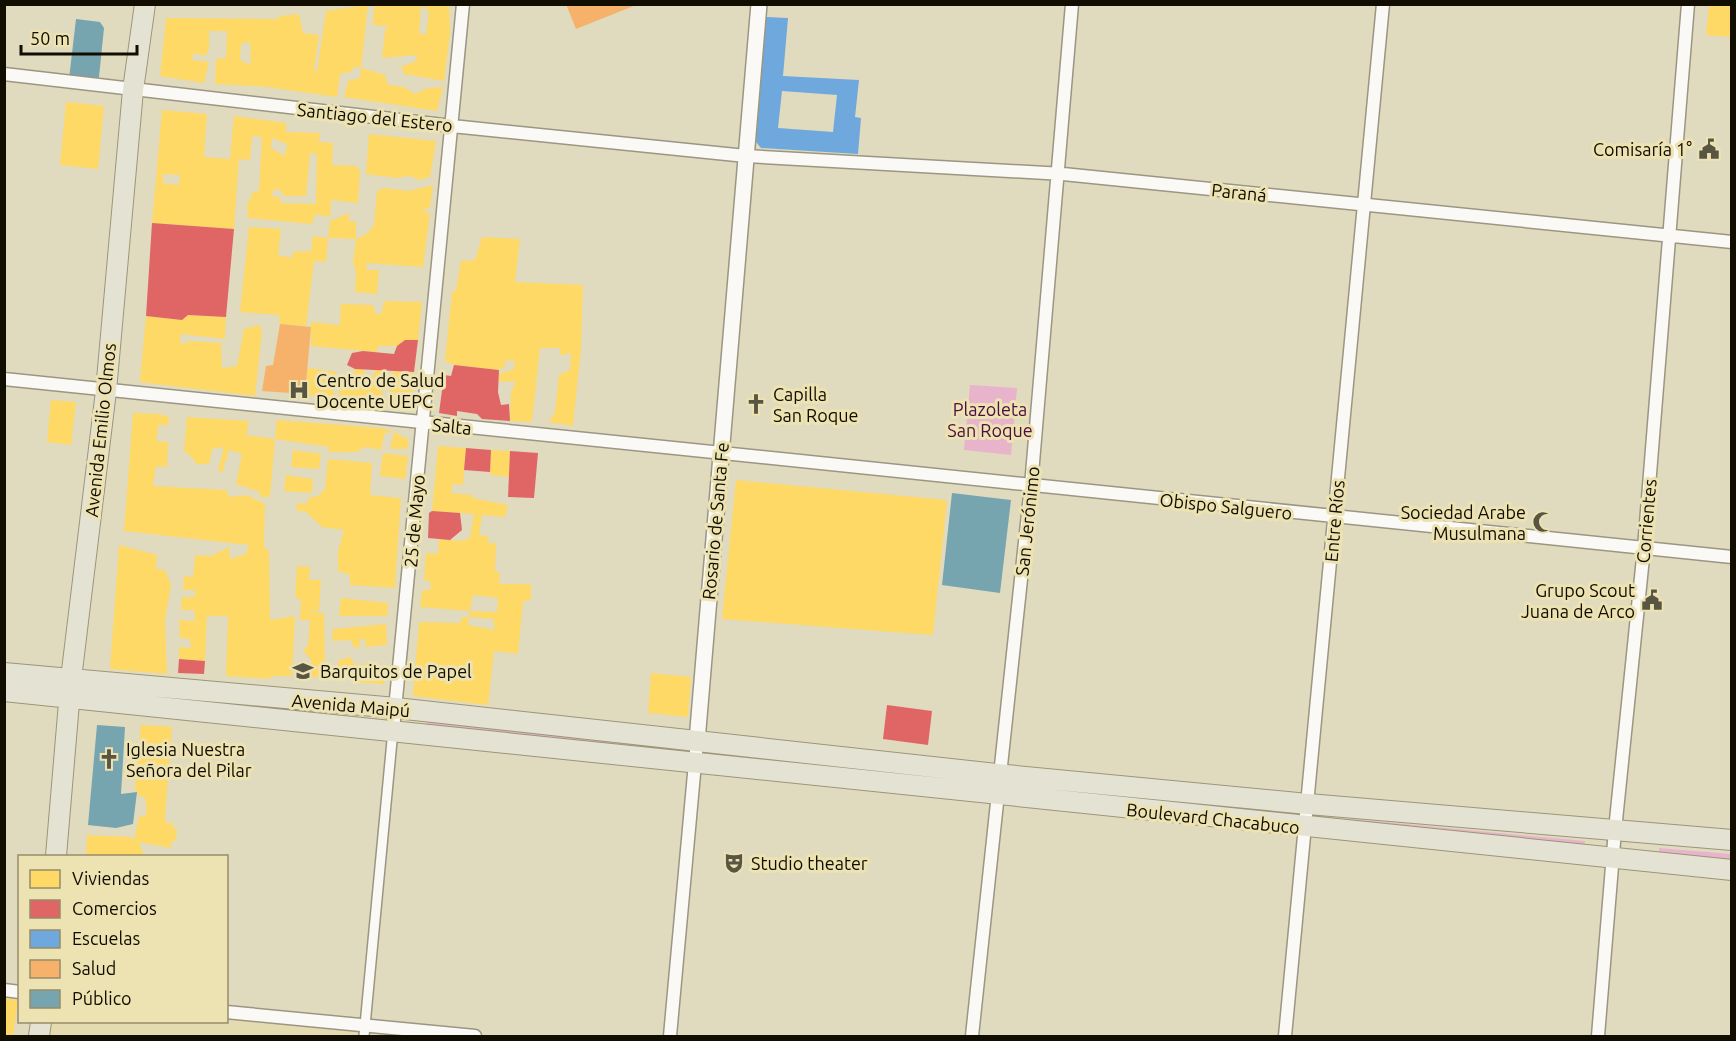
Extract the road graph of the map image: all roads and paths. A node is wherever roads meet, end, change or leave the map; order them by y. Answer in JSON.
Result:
{"nodes":[{"id":1,"x":145,"y":4,"type":"edge"},
{"id":2,"x":463,"y":4,"type":"edge"},
{"id":3,"x":759,"y":4,"type":"edge"},
{"id":4,"x":1072,"y":4,"type":"edge"},
{"id":5,"x":1383,"y":4,"type":"edge"},
{"id":6,"x":1688,"y":4,"type":"edge"},
{"id":7,"x":4,"y":74,"type":"edge"},
{"id":8,"x":133,"y":90,"type":"junction"},
{"id":9,"x":452,"y":126,"type":"junction"},
{"id":10,"x":746,"y":156,"type":"junction"},
{"id":11,"x":1058,"y":174,"type":"junction"},
{"id":12,"x":1364,"y":204,"type":"junction"},
{"id":13,"x":1669,"y":236,"type":"junction"},
{"id":14,"x":1731,"y":242,"type":"edge"},
{"id":15,"x":4,"y":379,"type":"edge"},
{"id":16,"x":106,"y":391,"type":"junction"},
{"id":17,"x":423,"y":423,"type":"junction"},
{"id":18,"x":721,"y":452,"type":"junction"},
{"id":19,"x":1031,"y":486,"type":"junction"},
{"id":20,"x":1335,"y":516,"type":"junction"},
{"id":21,"x":1644,"y":548,"type":"junction"},
{"id":22,"x":1731,"y":557,"type":"edge"},
{"id":23,"x":4,"y":673,"type":"edge"},
{"id":24,"x":71,"y":689,"type":"junction"},
{"id":25,"x":4,"y":691,"type":"edge"},
{"id":26,"x":396,"y":708,"type":"junction"},
{"id":27,"x":393,"y":730,"type":"junction"},
{"id":28,"x":697,"y":741,"type":"junction"},
{"id":29,"x":695,"y":762,"type":"junction"},
{"id":30,"x":1000,"y":775,"type":"junction"},
{"id":31,"x":998,"y":796,"type":"junction"},
{"id":32,"x":1308,"y":804,"type":"junction"},
{"id":33,"x":1305,"y":827,"type":"junction"},
{"id":34,"x":1615,"y":830,"type":"junction"},
{"id":35,"x":1731,"y":840,"type":"edge"},
{"id":36,"x":56,"y":855,"type":"edge"},
{"id":37,"x":1613,"y":859,"type":"junction"},
{"id":38,"x":1731,"y":870,"type":"edge"},
{"id":39,"x":228,"y":1012,"type":"edge"},
{"id":40,"x":364,"y":1031,"type":"edge"},
{"id":41,"x":475,"y":1036,"type":"edge"},
{"id":42,"x":670,"y":1036,"type":"edge"},
{"id":43,"x":972,"y":1036,"type":"edge"},
{"id":44,"x":1286,"y":1036,"type":"edge"},
{"id":45,"x":1598,"y":1036,"type":"edge"}],
"edges":[{"from":1,"to":8,"type":"main road","name":"Avenida Emilio Olmos"},
{"from":2,"to":9,"type":"street","name":"25 de Mayo"},
{"from":3,"to":10,"type":"street","name":"Rosario de Santa Fe"},
{"from":4,"to":11,"type":"street","name":"San Jerónimo"},
{"from":5,"to":12,"type":"street","name":"Entre Ríos"},
{"from":6,"to":13,"type":"street","name":"Corrientes"},
{"from":7,"to":8,"type":"street","name":"Santiago del Estero"},
{"from":8,"to":9,"type":"street","name":"Santiago del Estero"},
{"from":8,"to":16,"type":"main road","name":"Avenida Emilio Olmos"},
{"from":9,"to":10,"type":"street","name":"Santiago del Estero"},
{"from":9,"to":17,"type":"street","name":"25 de Mayo"},
{"from":10,"to":11,"type":"street","name":"Paraná"},
{"from":10,"to":18,"type":"street","name":"Rosario de Santa Fe"},
{"from":11,"to":12,"type":"street","name":"Paraná"},
{"from":11,"to":19,"type":"street","name":"San Jerónimo"},
{"from":12,"to":13,"type":"street","name":"Paraná"},
{"from":12,"to":20,"type":"street","name":"Entre Ríos"},
{"from":13,"to":14,"type":"street","name":"Paraná"},
{"from":13,"to":21,"type":"street","name":"Corrientes"},
{"from":15,"to":16,"type":"street","name":"Salta"},
{"from":16,"to":17,"type":"street","name":"Salta"},
{"from":16,"to":24,"type":"main road","name":"Avenida Emilio Olmos"},
{"from":17,"to":18,"type":"street","name":"Salta"},
{"from":17,"to":26,"type":"street","name":"25 de Mayo"},
{"from":18,"to":19,"type":"street","name":"Obispo Salguero"},
{"from":18,"to":28,"type":"street","name":"Rosario de Santa Fe"},
{"from":19,"to":20,"type":"street","name":"Obispo Salguero"},
{"from":19,"to":30,"type":"street","name":"San Jerónimo"},
{"from":20,"to":21,"type":"street","name":"Obispo Salguero"},
{"from":20,"to":32,"type":"street","name":"Entre Ríos"},
{"from":21,"to":22,"type":"street","name":"Obispo Salguero"},
{"from":21,"to":34,"type":"street","name":"Corrientes"},
{"from":23,"to":24,"type":"main road","name":"Avenida Maipú"},
{"from":24,"to":25,"type":"main road","name":"Avenida Maipú"},
{"from":24,"to":26,"type":"main road","name":"Avenida Maipú"},
{"from":24,"to":27,"type":"main road","name":"Avenida Maipú"},
{"from":24,"to":36,"type":"main road","name":"Avenida Emilio Olmos"},
{"from":26,"to":27,"type":"street","name":"25 de Mayo"},
{"from":26,"to":28,"type":"main road","name":"Avenida Maipú"},
{"from":27,"to":29,"type":"main road","name":"Avenida Maipú"},
{"from":27,"to":40,"type":"street","name":"25 de Mayo"},
{"from":28,"to":29,"type":"street","name":"Rosario de Santa Fe"},
{"from":28,"to":30,"type":"main road","name":"Boulevard Chacabuco"},
{"from":29,"to":31,"type":"main road","name":"Boulevard Chacabuco"},
{"from":29,"to":42,"type":"street","name":"Rosario de Santa Fe"},
{"from":30,"to":31,"type":"street","name":"San Jerónimo"},
{"from":30,"to":32,"type":"main road","name":"Boulevard Chacabuco"},
{"from":31,"to":33,"type":"main road","name":"Boulevard Chacabuco"},
{"from":31,"to":43,"type":"street","name":"San Jerónimo"},
{"from":32,"to":33,"type":"street","name":"Entre Ríos"},
{"from":32,"to":34,"type":"main road","name":"Boulevard Chacabuco"},
{"from":33,"to":37,"type":"main road","name":"Boulevard Chacabuco"},
{"from":33,"to":44,"type":"street","name":"Entre Ríos"},
{"from":34,"to":35,"type":"main road","name":"Boulevard Chacabuco"},
{"from":34,"to":37,"type":"street","name":"Corrientes"},
{"from":37,"to":38,"type":"main road","name":"Boulevard Chacabuco"},
{"from":37,"to":45,"type":"street","name":"Corrientes"},
{"from":39,"to":40,"type":"street"},
{"from":40,"to":41,"type":"street"}]}
